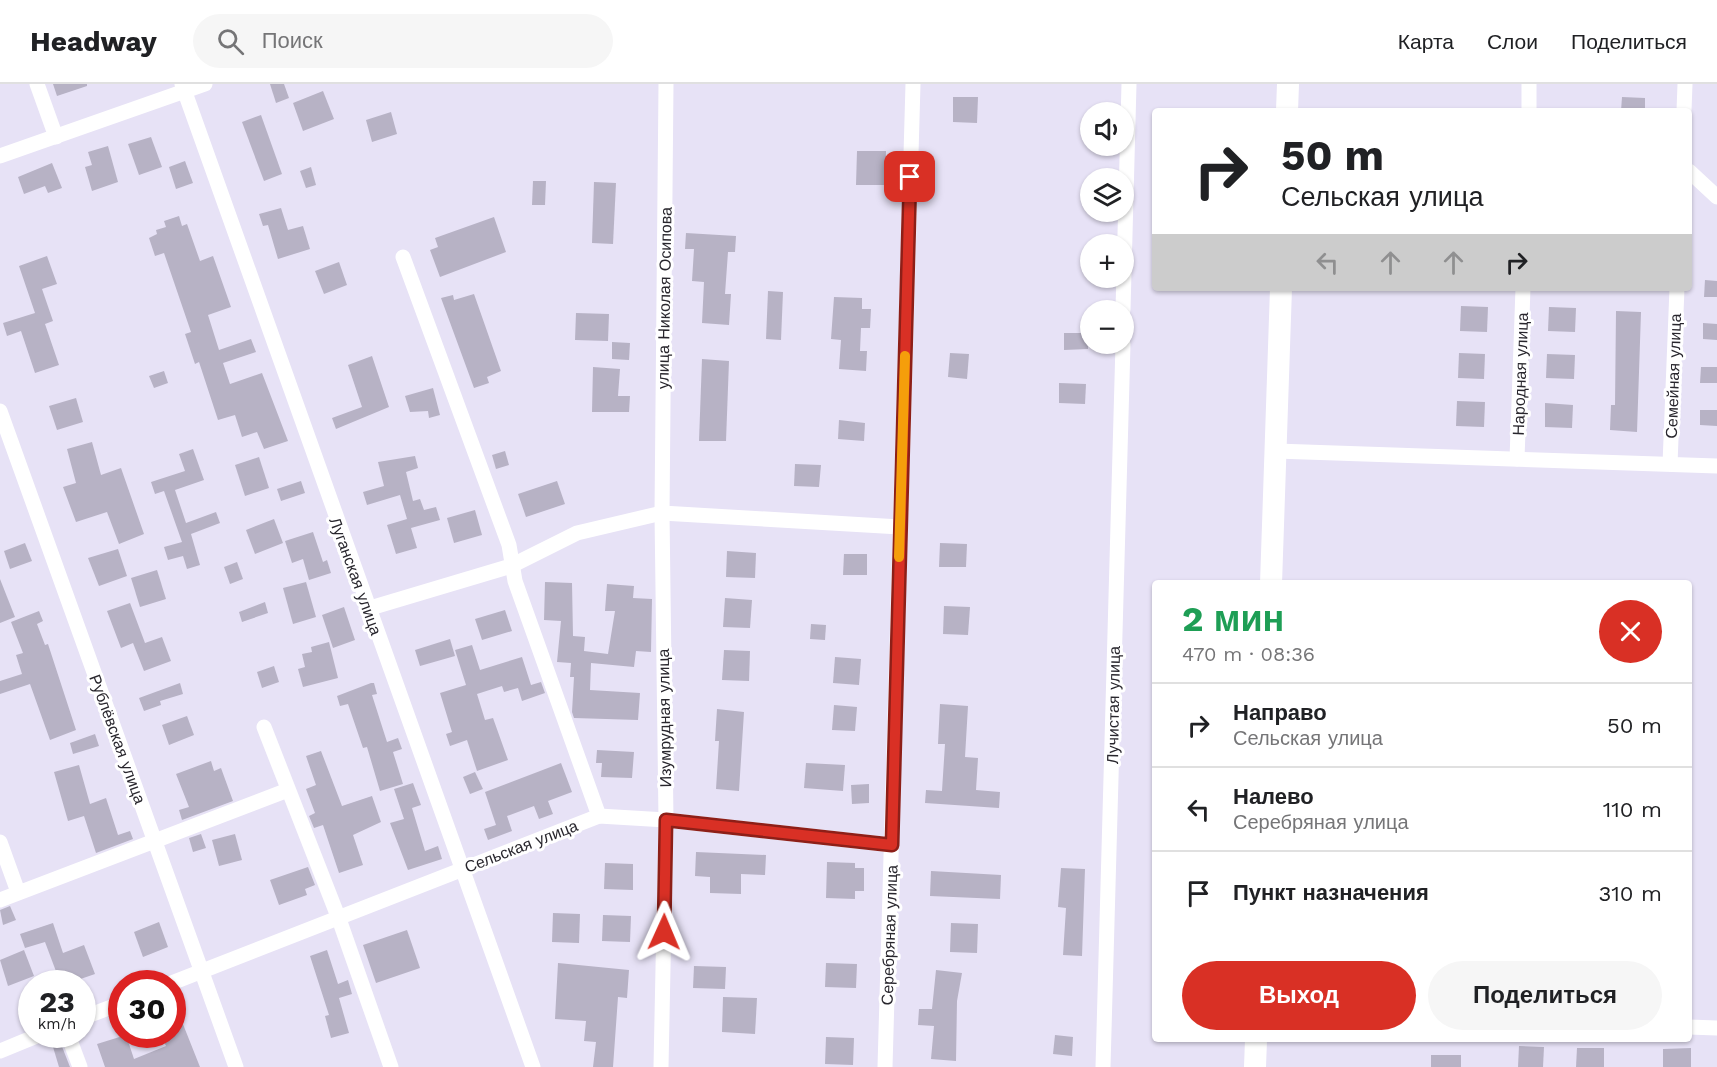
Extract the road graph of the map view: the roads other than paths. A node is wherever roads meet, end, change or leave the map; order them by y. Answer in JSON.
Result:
{"nodes":[{"id":1,"x":37,"y":84,"type":"edge"},
{"id":2,"x":205,"y":84,"type":"edge"},
{"id":3,"x":666,"y":84,"type":"edge"},
{"id":4,"x":913,"y":84,"type":"edge"},
{"id":5,"x":1129,"y":84,"type":"edge"},
{"id":6,"x":1288,"y":84,"type":"edge"},
{"id":7,"x":1530,"y":84,"type":"edge"},
{"id":8,"x":1685,"y":84,"type":"edge"},
{"id":9,"x":183,"y":88,"type":"edge"},
{"id":10,"x":1287,"y":108,"type":"edge"},
{"id":11,"x":1529,"y":108,"type":"edge"},
{"id":12,"x":1684,"y":108,"type":"edge"},
{"id":13,"x":56,"y":136,"type":"junction"},
{"id":14,"x":0,"y":156,"type":"edge"},
{"id":15,"x":1692,"y":174,"type":"edge"},
{"id":16,"x":1717,"y":197,"type":"edge"},
{"id":17,"x":403,"y":257,"type":"dead end"},
{"id":18,"x":1281,"y":291,"type":"edge"},
{"id":19,"x":1523,"y":291,"type":"edge"},
{"id":20,"x":1677,"y":291,"type":"edge"},
{"id":21,"x":1123,"y":300,"type":"edge"},
{"id":22,"x":1122,"y":354,"type":"edge"},
{"id":23,"x":0,"y":411,"type":"edge"},
{"id":24,"x":1276,"y":452,"type":"junction"},
{"id":25,"x":1517,"y":459,"type":"junction"},
{"id":26,"x":1670,"y":464,"type":"junction"},
{"id":27,"x":1717,"y":466,"type":"edge"},
{"id":28,"x":662,"y":513,"type":"junction"},
{"id":29,"x":900,"y":527,"type":"junction"},
{"id":30,"x":511,"y":566,"type":"junction"},
{"id":31,"x":1271,"y":580,"type":"edge"},
{"id":32,"x":367,"y":609,"type":"junction"},
{"id":33,"x":264,"y":727,"type":"dead end"},
{"id":34,"x":288,"y":790,"type":"junction"},
{"id":35,"x":599,"y":816,"type":"junction"},
{"id":36,"x":666,"y":820,"type":"junction"},
{"id":37,"x":154,"y":839,"type":"junction"},
{"id":38,"x":0,"y":842,"type":"edge"},
{"id":39,"x":892,"y":845,"type":"junction"},
{"id":40,"x":462,"y":868,"type":"junction"},
{"id":41,"x":18,"y":892,"type":"junction"},
{"id":42,"x":0,"y":900,"type":"edge"},
{"id":43,"x":339,"y":919,"type":"junction"},
{"id":44,"x":202,"y":971,"type":"junction"},
{"id":45,"x":186,"y":978,"type":"edge"},
{"id":46,"x":1692,"y":1027,"type":"edge"},
{"id":47,"x":1717,"y":1028,"type":"edge"},
{"id":48,"x":1256,"y":1042,"type":"edge"},
{"id":49,"x":18,"y":1043,"type":"edge"},
{"id":50,"x":73,"y":1048,"type":"edge"},
{"id":51,"x":0,"y":1050,"type":"edge"},
{"id":52,"x":80,"y":1067,"type":"edge"},
{"id":53,"x":236,"y":1067,"type":"edge"},
{"id":54,"x":391,"y":1067,"type":"edge"},
{"id":55,"x":533,"y":1067,"type":"edge"},
{"id":56,"x":661,"y":1067,"type":"edge"},
{"id":57,"x":885,"y":1067,"type":"edge"},
{"id":58,"x":1102,"y":1067,"type":"edge"},
{"id":59,"x":1255,"y":1067,"type":"edge"}],
"edges":[{"from":1,"to":13,"type":"street"},
{"from":2,"to":9,"type":"street"},
{"from":3,"to":28,"type":"street","name":"улица Николая Осипова"},
{"from":4,"to":29,"type":"street","name":"Серебряная улица"},
{"from":5,"to":21,"type":"street"},
{"from":6,"to":10,"type":"main road"},
{"from":7,"to":11,"type":"street"},
{"from":8,"to":12,"type":"street"},
{"from":9,"to":13,"type":"street"},
{"from":9,"to":32,"type":"street","name":"Луганская улица"},
{"from":13,"to":14,"type":"street"},
{"from":15,"to":16,"type":"street"},
{"from":17,"to":30,"type":"street"},
{"from":18,"to":24,"type":"main road"},
{"from":19,"to":25,"type":"street","name":"Народная улица"},
{"from":20,"to":26,"type":"street","name":"Семейная улица"},
{"from":22,"to":58,"type":"street","name":"Лучистая улица"},
{"from":23,"to":37,"type":"street","name":"Рублёвская улица"},
{"from":24,"to":25,"type":"street"},
{"from":24,"to":31,"type":"main road"},
{"from":25,"to":26,"type":"street"},
{"from":26,"to":27,"type":"street"},
{"from":28,"to":29,"type":"street"},
{"from":28,"to":30,"type":"street"},
{"from":28,"to":36,"type":"street","name":"Изумрудная улица"},
{"from":29,"to":39,"type":"street","name":"Серебряная улица"},
{"from":30,"to":32,"type":"street"},
{"from":30,"to":35,"type":"street"},
{"from":32,"to":40,"type":"street","name":"Луганская улица"},
{"from":33,"to":34,"type":"street"},
{"from":34,"to":37,"type":"street"},
{"from":34,"to":43,"type":"street"},
{"from":35,"to":36,"type":"street","name":"Сельская улица"},
{"from":35,"to":40,"type":"street","name":"Сельская улица"},
{"from":36,"to":39,"type":"street","name":"Сельская улица"},
{"from":36,"to":56,"type":"street","name":"Изумрудная улица"},
{"from":37,"to":41,"type":"street"},
{"from":37,"to":44,"type":"street","name":"Рублёвская улица"},
{"from":38,"to":41,"type":"street"},
{"from":39,"to":57,"type":"street","name":"Серебряная улица"},
{"from":40,"to":43,"type":"street","name":"Сельская улица"},
{"from":40,"to":55,"type":"street","name":"Луганская улица"},
{"from":41,"to":42,"type":"street"},
{"from":43,"to":44,"type":"street","name":"Сельская улица"},
{"from":43,"to":54,"type":"street"},
{"from":44,"to":45,"type":"street","name":"Сельская улица"},
{"from":44,"to":53,"type":"street","name":"Рублёвская улица"},
{"from":46,"to":47,"type":"street"},
{"from":48,"to":59,"type":"main road"},
{"from":49,"to":51,"type":"street"},
{"from":50,"to":52,"type":"street"}]}
